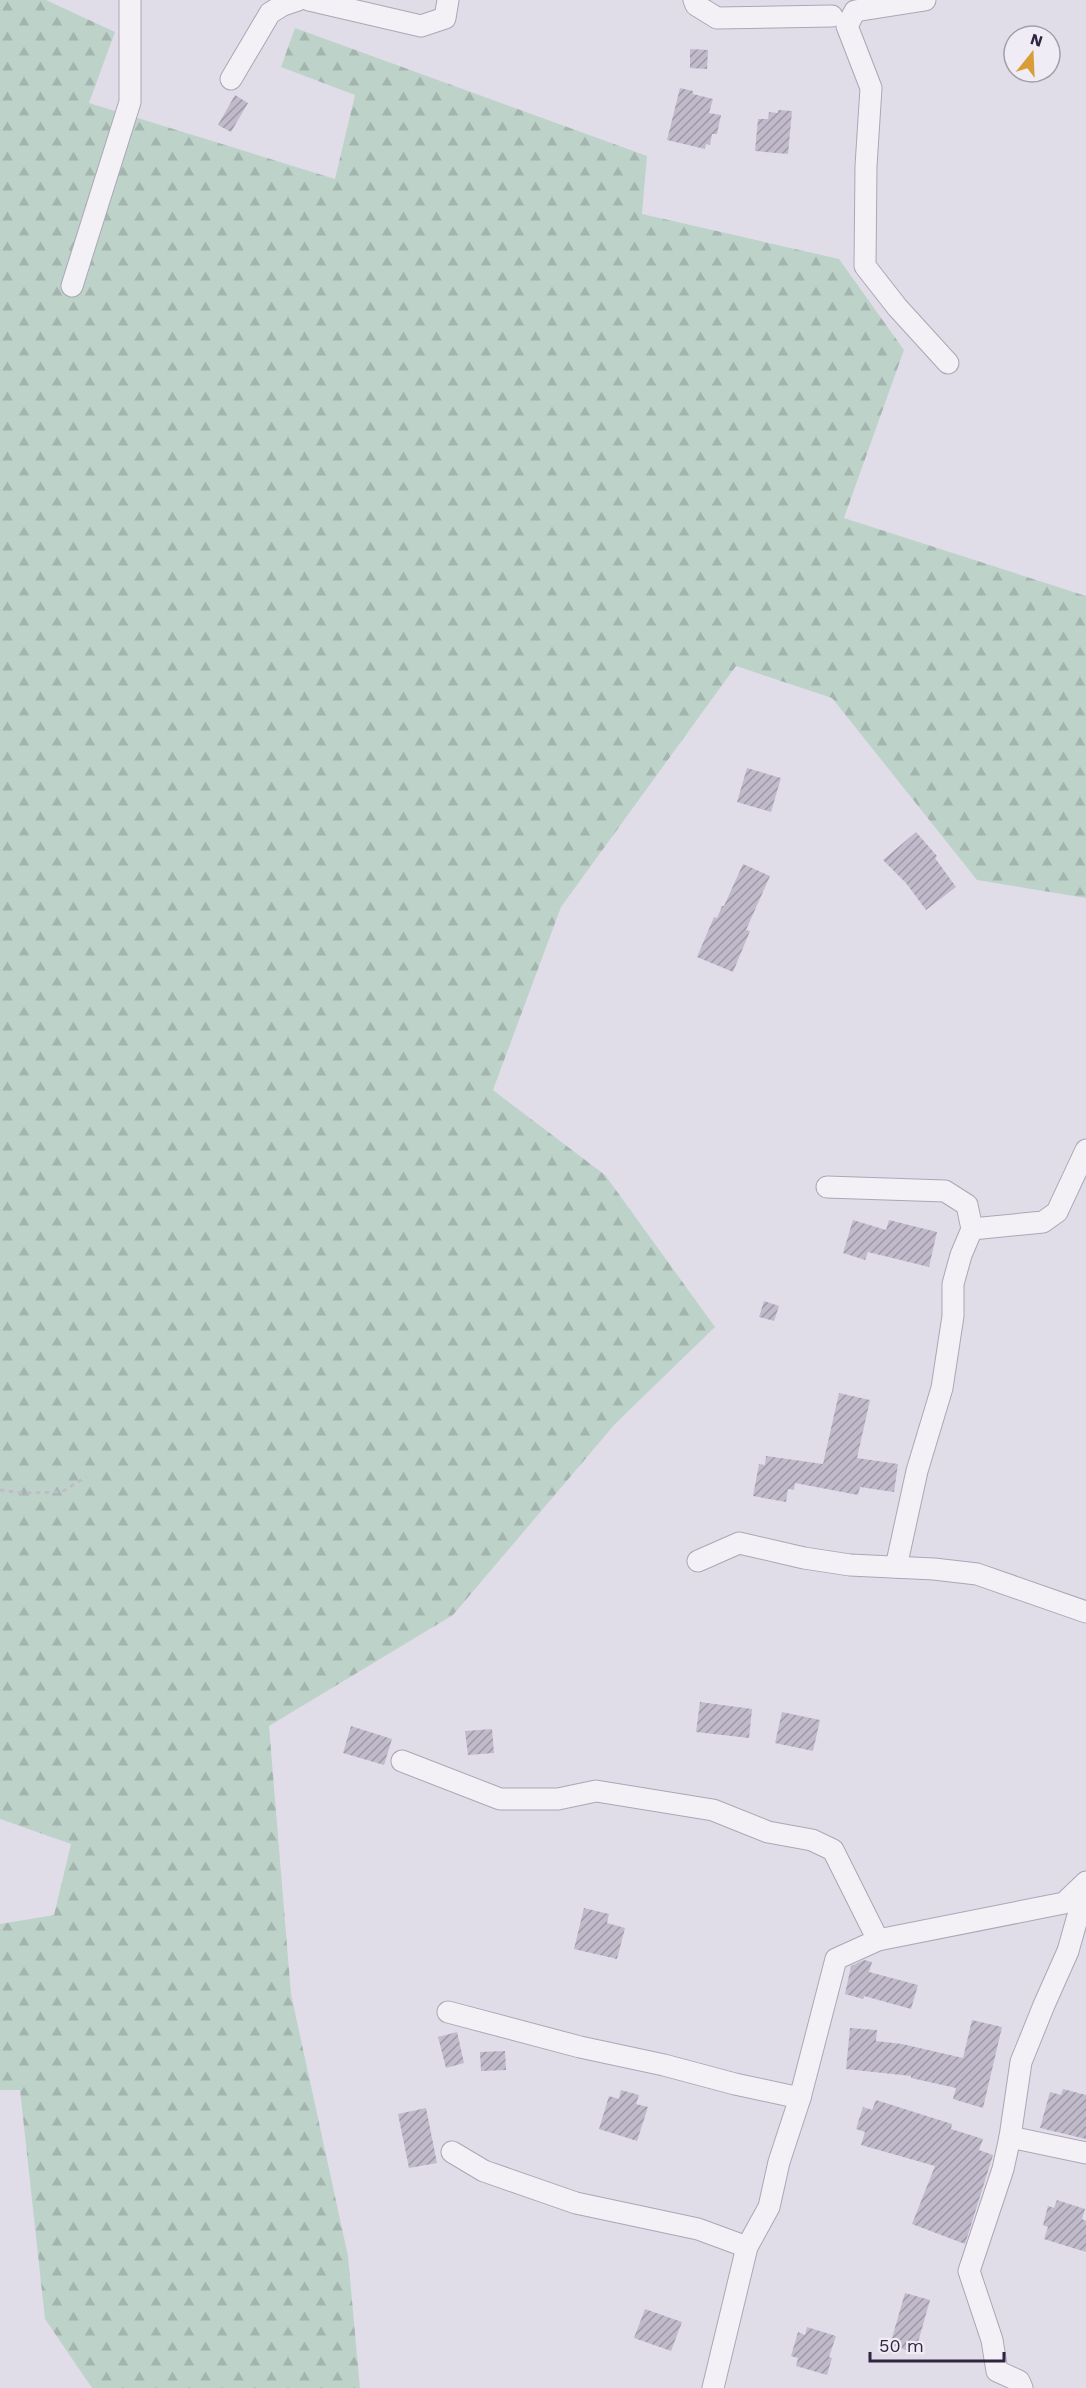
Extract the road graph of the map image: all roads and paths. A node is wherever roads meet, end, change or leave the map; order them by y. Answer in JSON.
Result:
{"nodes":[{"id":1,"x":130,"y":0,"type":"edge"},
{"id":2,"x":298,"y":0,"type":"edge"},
{"id":3,"x":309,"y":0,"type":"edge"},
{"id":4,"x":448,"y":0,"type":"edge"},
{"id":5,"x":694,"y":0,"type":"edge"},
{"id":6,"x":925,"y":0,"type":"edge"},
{"id":7,"x":832,"y":16,"type":"dead end"},
{"id":8,"x":231,"y":79,"type":"dead end"},
{"id":9,"x":72,"y":286,"type":"dead end"},
{"id":10,"x":948,"y":363,"type":"dead end"},
{"id":11,"x":1086,"y":1150,"type":"edge"},
{"id":12,"x":827,"y":1187,"type":"dead end"},
{"id":13,"x":972,"y":1229,"type":"junction"},
{"id":14,"x":86,"y":1477,"type":"dead end"},
{"id":15,"x":0,"y":1490,"type":"edge"},
{"id":16,"x":698,"y":1561,"type":"dead end"},
{"id":17,"x":896,"y":1567,"type":"junction"},
{"id":18,"x":1086,"y":1612,"type":"edge"},
{"id":19,"x":402,"y":1761,"type":"dead end"},
{"id":20,"x":1086,"y":1882,"type":"edge"},
{"id":21,"x":1086,"y":1887,"type":"edge"},
{"id":22,"x":878,"y":1940,"type":"junction"},
{"id":23,"x":448,"y":2012,"type":"dead end"},
{"id":24,"x":800,"y":2098,"type":"junction"},
{"id":25,"x":1010,"y":2138,"type":"junction"},
{"id":26,"x":452,"y":2152,"type":"dead end"},
{"id":27,"x":1086,"y":2153,"type":"edge"},
{"id":28,"x":747,"y":2247,"type":"junction"},
{"id":29,"x":713,"y":2388,"type":"edge"},
{"id":30,"x":1022,"y":2388,"type":"edge"}],
"edges":[{"from":1,"to":9,"type":"street"},
{"from":2,"to":8,"type":"street"},
{"from":3,"to":4,"type":"street"},
{"from":5,"to":7,"type":"street"},
{"from":6,"to":10,"type":"street"},
{"from":11,"to":13,"type":"street"},
{"from":12,"to":13,"type":"street"},
{"from":13,"to":17,"type":"street"},
{"from":14,"to":15,"type":"path"},
{"from":16,"to":17,"type":"street"},
{"from":17,"to":18,"type":"street"},
{"from":19,"to":22,"type":"street"},
{"from":20,"to":22,"type":"street"},
{"from":21,"to":25,"type":"street"},
{"from":22,"to":24,"type":"street"},
{"from":23,"to":24,"type":"street"},
{"from":24,"to":28,"type":"street"},
{"from":25,"to":27,"type":"street"},
{"from":25,"to":30,"type":"street"},
{"from":26,"to":28,"type":"street"},
{"from":28,"to":29,"type":"street"}]}
